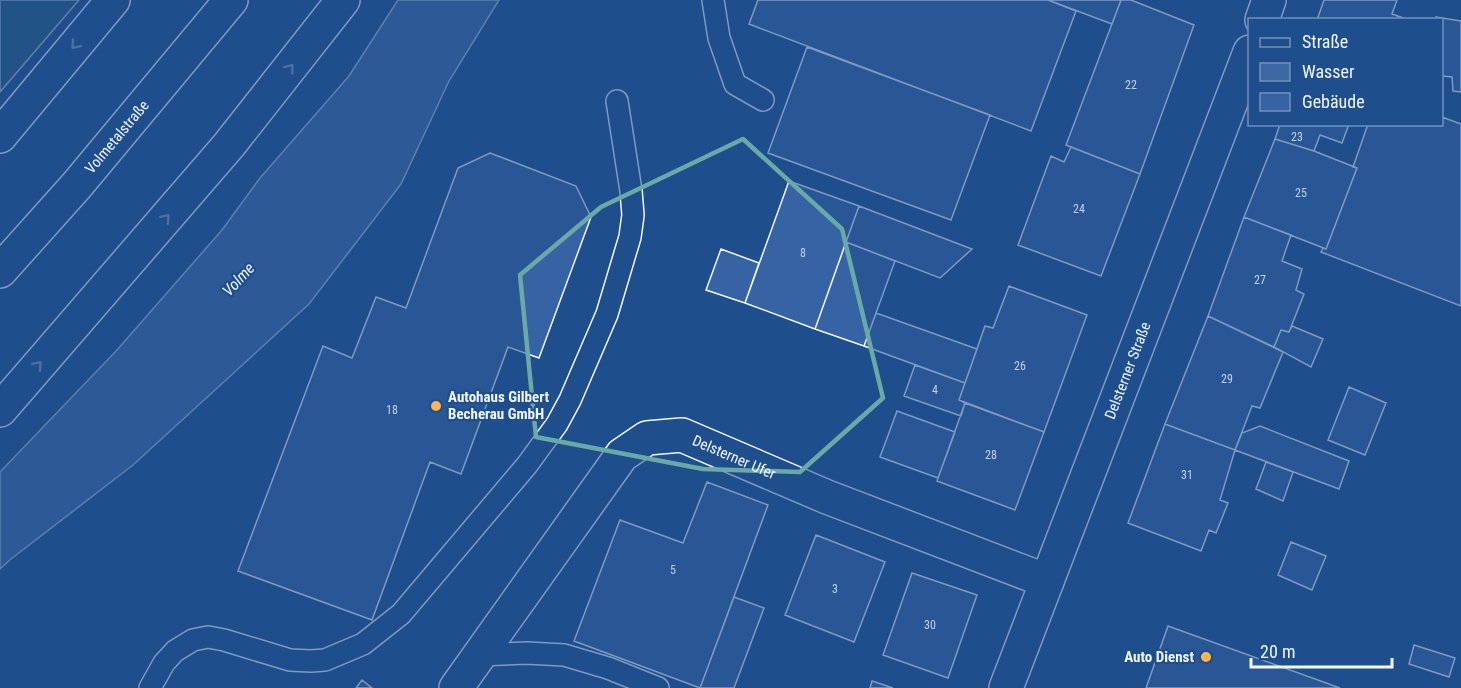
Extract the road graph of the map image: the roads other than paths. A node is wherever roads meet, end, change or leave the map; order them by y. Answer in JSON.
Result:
{"nodes":[{"id":1,"x":112,"y":0,"type":"edge"},
{"id":2,"x":231,"y":0,"type":"edge"},
{"id":3,"x":343,"y":0,"type":"edge"},
{"id":4,"x":713,"y":0,"type":"edge"},
{"id":5,"x":1269,"y":0,"type":"edge"},
{"id":6,"x":1263,"y":18,"type":"edge"},
{"id":7,"x":1248,"y":57,"type":"edge"},
{"id":8,"x":763,"y":100,"type":"dead end"},
{"id":9,"x":617,"y":101,"type":"dead end"},
{"id":10,"x":0,"y":136,"type":"edge"},
{"id":11,"x":0,"y":271,"type":"edge"},
{"id":12,"x":0,"y":410,"type":"edge"},
{"id":13,"x":1047,"y":581,"type":"junction"},
{"id":14,"x":478,"y":655,"type":"junction"},
{"id":15,"x":150,"y":688,"type":"edge"},
{"id":16,"x":456,"y":688,"type":"edge"},
{"id":17,"x":657,"y":688,"type":"edge"},
{"id":18,"x":1006,"y":688,"type":"edge"}],
"edges":[{"from":1,"to":10,"type":"street","one_way":true},
{"from":2,"to":11,"type":"street","name":"Volmetalstraße"},
{"from":12,"to":3,"type":"street","one_way":true},
{"from":4,"to":8,"type":"lane"},
{"from":5,"to":6,"type":"street"},
{"from":7,"to":13,"type":"street","name":"Delsterner Straße"},
{"from":9,"to":15,"type":"lane"},
{"from":13,"to":14,"type":"street","name":"Delsterner Ufer"},
{"from":13,"to":18,"type":"street","name":"Delsterner Straße"},
{"from":14,"to":16,"type":"street","name":"Delsterner Ufer"},
{"from":14,"to":17,"type":"lane"}]}
